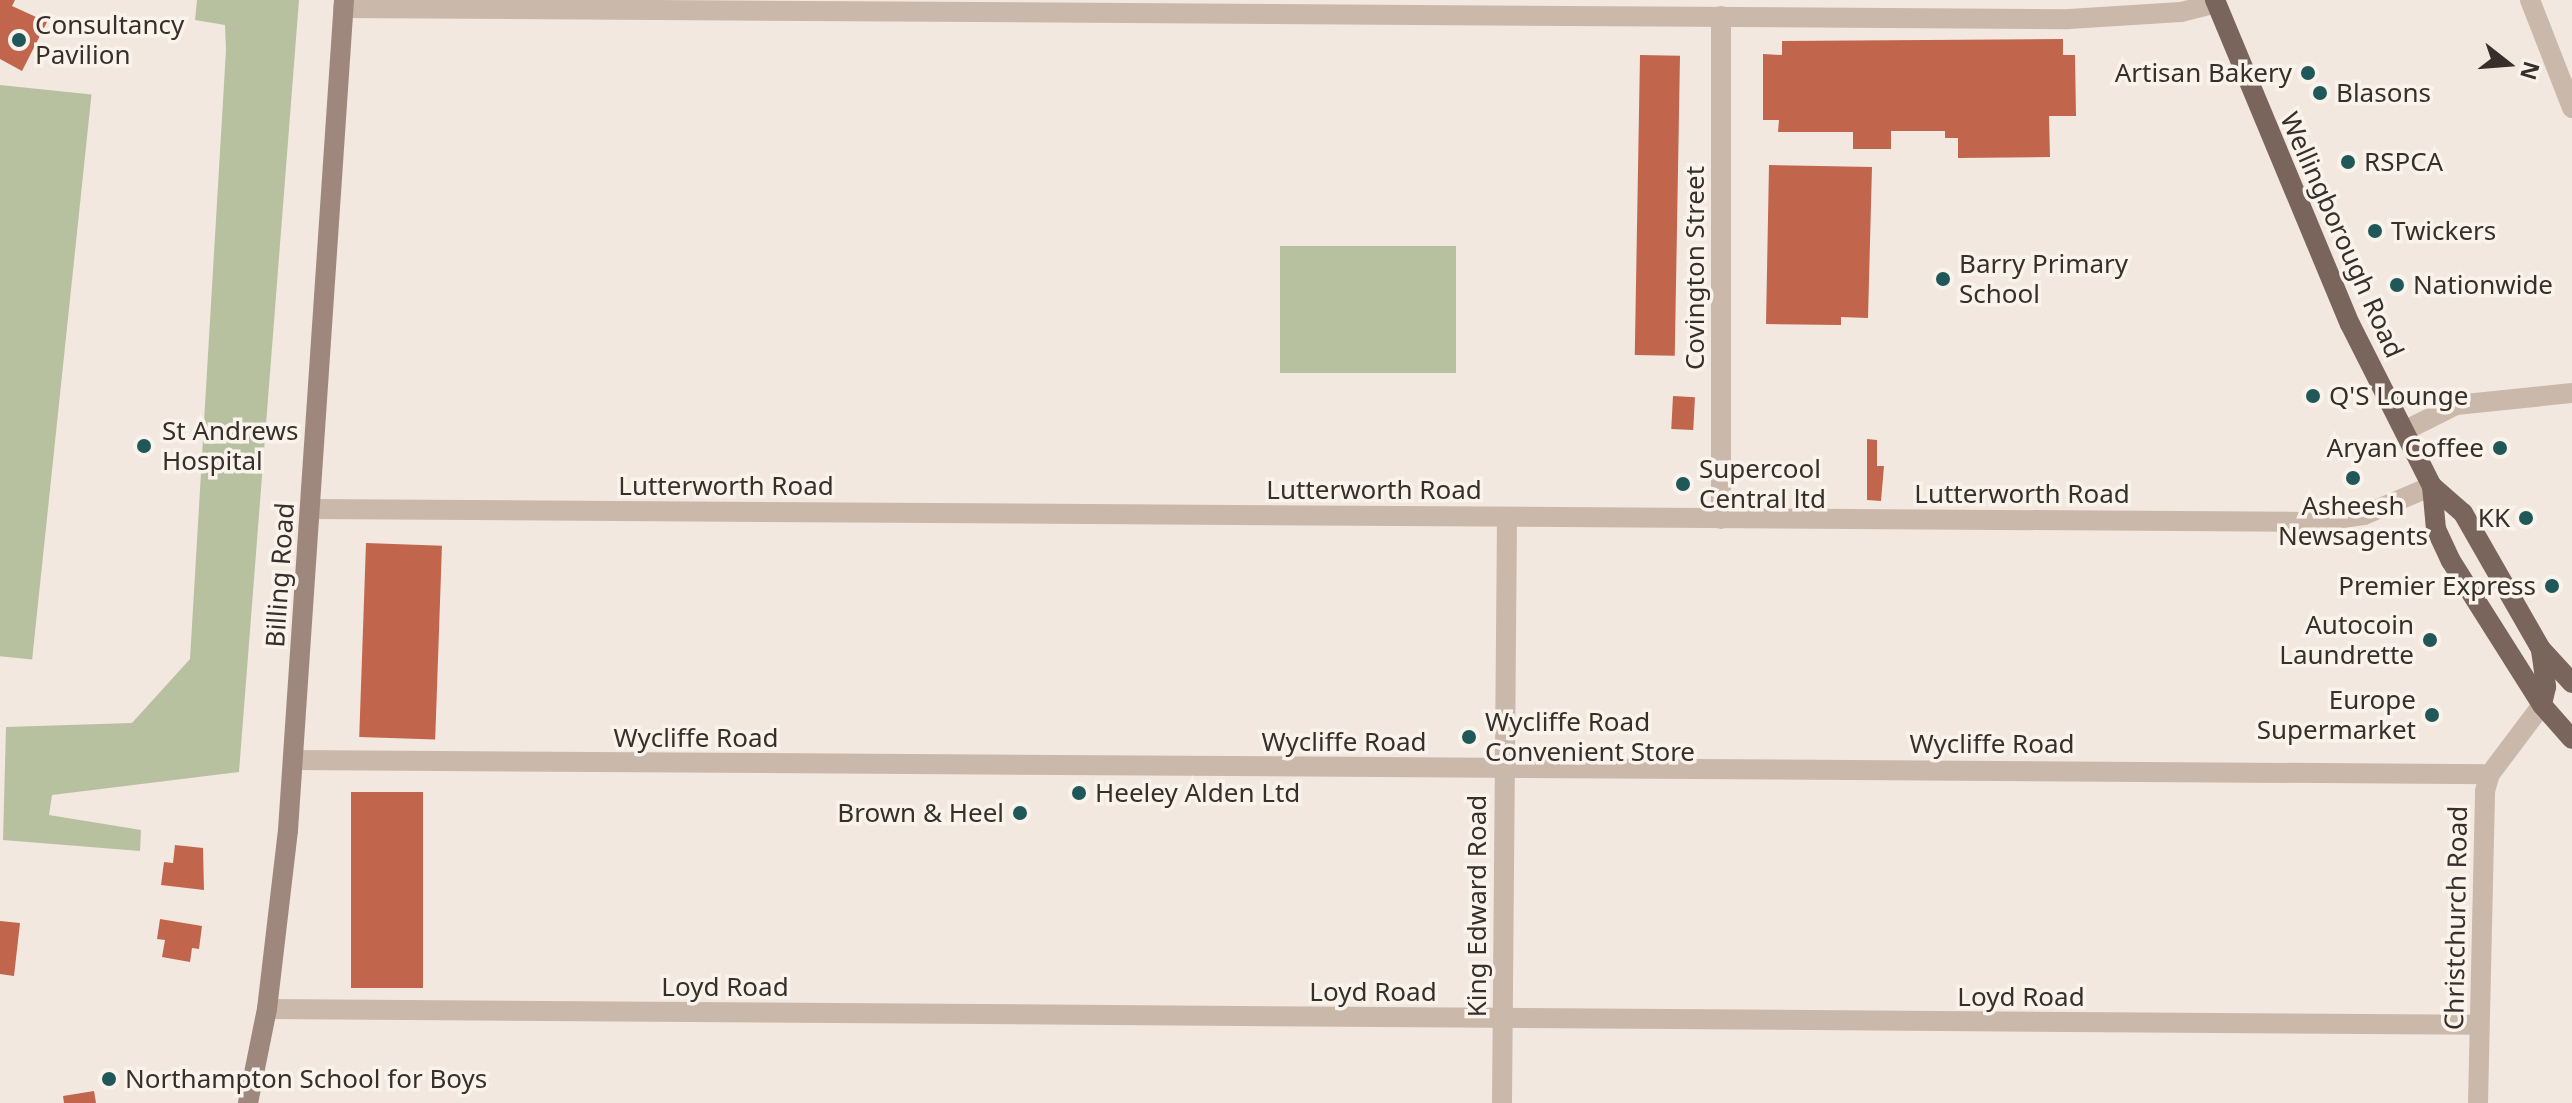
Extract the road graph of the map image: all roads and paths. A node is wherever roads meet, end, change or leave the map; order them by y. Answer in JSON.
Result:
{"nodes":[{"id":1,"x":2530,"y":0,"type":"edge"},
{"id":2,"x":2215,"y":1,"type":"edge"},
{"id":3,"x":344,"y":4,"type":"edge"},
{"id":4,"x":1721,"y":16,"type":"junction"},
{"id":5,"x":2572,"y":108,"type":"edge"},
{"id":6,"x":2572,"y":393,"type":"edge"},
{"id":7,"x":2404,"y":431,"type":"junction"},
{"id":8,"x":2432,"y":486,"type":"junction"},
{"id":9,"x":310,"y":509,"type":"junction"},
{"id":10,"x":1507,"y":517,"type":"junction"},
{"id":11,"x":1721,"y":519,"type":"junction"},
{"id":12,"x":2541,"y":649,"type":"junction"},
{"id":13,"x":2572,"y":683,"type":"edge"},
{"id":14,"x":2542,"y":705,"type":"junction"},
{"id":15,"x":2572,"y":739,"type":"edge"},
{"id":16,"x":294,"y":760,"type":"junction"},
{"id":17,"x":1503,"y":769,"type":"junction"},
{"id":18,"x":2490,"y":774,"type":"junction"},
{"id":19,"x":267,"y":1009,"type":"junction"},
{"id":20,"x":1503,"y":1019,"type":"junction"},
{"id":21,"x":2479,"y":1025,"type":"junction"},
{"id":22,"x":248,"y":1103,"type":"edge"},
{"id":23,"x":1502,"y":1103,"type":"edge"},
{"id":24,"x":2478,"y":1103,"type":"edge"}],
"edges":[{"from":1,"to":5,"type":"street"},
{"from":2,"to":4,"type":"street"},
{"from":2,"to":7,"type":"main road","name":"Wellingborough Road"},
{"from":3,"to":4,"type":"street"},
{"from":3,"to":9,"type":"street","name":"Billing Road"},
{"from":4,"to":11,"type":"street","name":"Covington Street"},
{"from":6,"to":7,"type":"street"},
{"from":7,"to":8,"type":"main road","name":"Wellingborough Road"},
{"from":8,"to":11,"type":"street","name":"Lutterworth Road"},
{"from":8,"to":12,"type":"main road","name":"Wellingborough Road"},
{"from":8,"to":14,"type":"main road","name":"Wellingborough Road"},
{"from":9,"to":10,"type":"street","name":"Lutterworth Road"},
{"from":9,"to":16,"type":"street","name":"Billing Road"},
{"from":10,"to":11,"type":"street","name":"Lutterworth Road"},
{"from":10,"to":17,"type":"street","name":"King Edward Road"},
{"from":12,"to":13,"type":"main road","name":"Wellingborough Road"},
{"from":12,"to":14,"type":"main road","name":"Wellingborough Road"},
{"from":14,"to":15,"type":"main road","name":"Wellingborough Road"},
{"from":14,"to":18,"type":"street","name":"Christchurch Road"},
{"from":16,"to":17,"type":"street","name":"Wycliffe Road"},
{"from":16,"to":19,"type":"street","name":"Billing Road"},
{"from":17,"to":18,"type":"street","name":"Wycliffe Road"},
{"from":17,"to":20,"type":"street","name":"King Edward Road"},
{"from":18,"to":21,"type":"street","name":"Christchurch Road"},
{"from":19,"to":20,"type":"street","name":"Loyd Road"},
{"from":19,"to":22,"type":"street","name":"Billing Road"},
{"from":20,"to":21,"type":"street","name":"Loyd Road"},
{"from":20,"to":23,"type":"street","name":"King Edward Road"},
{"from":21,"to":24,"type":"street","name":"Christchurch Road"}]}
